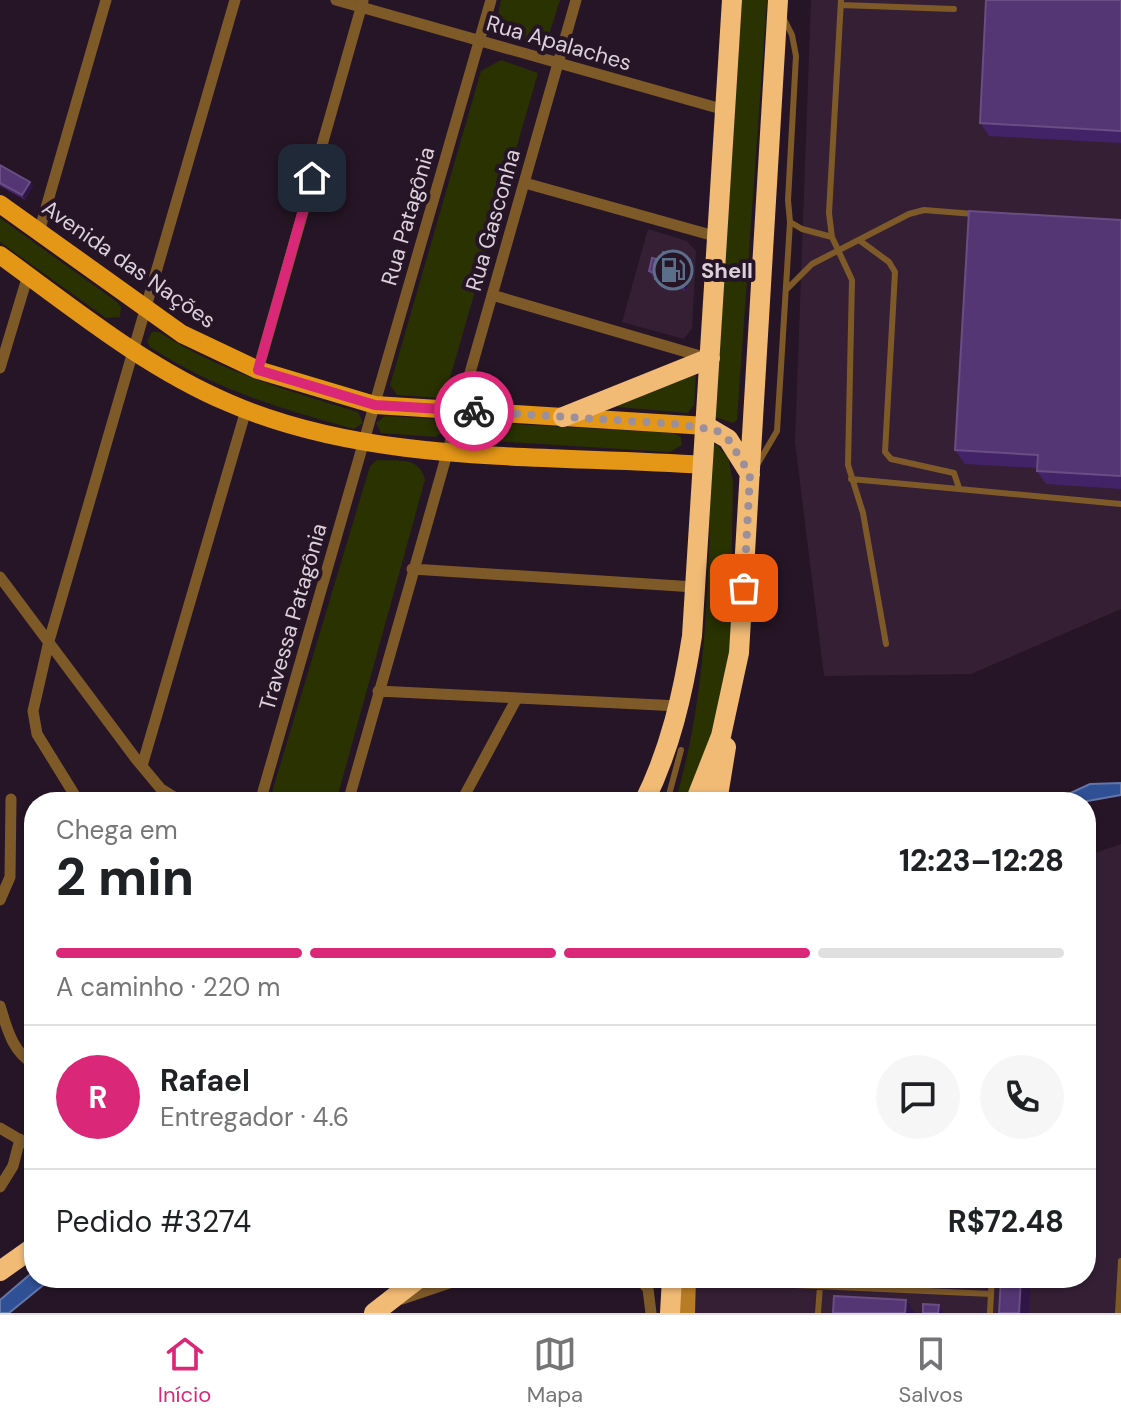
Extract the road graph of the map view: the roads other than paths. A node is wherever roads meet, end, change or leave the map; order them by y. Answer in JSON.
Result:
{"nodes":[{"id":1,"x":106,"y":0,"type":"edge"},
{"id":2,"x":235,"y":0,"type":"edge"},
{"id":3,"x":336,"y":0,"type":"edge"},
{"id":4,"x":491,"y":0,"type":"edge"},
{"id":5,"x":576,"y":0,"type":"edge"},
{"id":6,"x":732,"y":0,"type":"edge"},
{"id":7,"x":841,"y":3,"type":"edge"},
{"id":8,"x":362,"y":4,"type":"edge"},
{"id":9,"x":778,"y":4,"type":"edge"},
{"id":10,"x":954,"y":9,"type":"dead end"},
{"id":11,"x":479,"y":41,"type":"junction"},
{"id":12,"x":558,"y":63,"type":"junction"},
{"id":13,"x":725,"y":110,"type":"junction"},
{"id":14,"x":525,"y":183,"type":"junction"},
{"id":15,"x":0,"y":204,"type":"edge"},
{"id":16,"x":981,"y":214,"type":"edge"},
{"id":17,"x":790,"y":222,"type":"junction"},
{"id":18,"x":39,"y":232,"type":"junction"},
{"id":19,"x":718,"y":237,"type":"junction"},
{"id":20,"x":832,"y":237,"type":"junction"},
{"id":21,"x":859,"y":240,"type":"junction"},
{"id":22,"x":838,"y":251,"type":"junction"},
{"id":23,"x":0,"y":255,"type":"edge"},
{"id":24,"x":28,"y":275,"type":"junction"},
{"id":25,"x":786,"y":290,"type":"junction"},
{"id":26,"x":492,"y":295,"type":"junction"},
{"id":27,"x":146,"y":309,"type":"junction"},
{"id":28,"x":134,"y":350,"type":"junction"},
{"id":29,"x":710,"y":358,"type":"junction"},
{"id":30,"x":0,"y":368,"type":"edge"},
{"id":31,"x":258,"y":370,"type":"junction"},
{"id":32,"x":375,"y":405,"type":"junction"},
{"id":33,"x":246,"y":410,"type":"junction"},
{"id":34,"x":459,"y":410,"type":"junction"},
{"id":35,"x":563,"y":417,"type":"junction"},
{"id":36,"x":706,"y":426,"type":"junction"},
{"id":37,"x":363,"y":443,"type":"junction"},
{"id":38,"x":445,"y":450,"type":"junction"},
{"id":39,"x":703,"y":465,"type":"junction"},
{"id":40,"x":750,"y":474,"type":"junction"},
{"id":41,"x":851,"y":479,"type":"junction"},
{"id":42,"x":959,"y":488,"type":"junction"},
{"id":43,"x":1121,"y":504,"type":"edge"},
{"id":44,"x":412,"y":569,"type":"junction"},
{"id":45,"x":0,"y":577,"type":"edge"},
{"id":46,"x":695,"y":587,"type":"junction"},
{"id":47,"x":49,"y":641,"type":"junction"},
{"id":48,"x":886,"y":644,"type":"dead end"},
{"id":49,"x":378,"y":691,"type":"junction"},
{"id":50,"x":517,"y":698,"type":"junction"},
{"id":51,"x":679,"y":706,"type":"junction"},
{"id":52,"x":729,"y":708,"type":"junction"},
{"id":53,"x":681,"y":750,"type":"dead end"},
{"id":54,"x":142,"y":766,"type":"junction"},
{"id":55,"x":73,"y":792,"type":"edge"},
{"id":56,"x":166,"y":792,"type":"edge"},
{"id":57,"x":263,"y":792,"type":"edge"},
{"id":58,"x":351,"y":792,"type":"edge"},
{"id":59,"x":466,"y":792,"type":"edge"},
{"id":60,"x":648,"y":792,"type":"edge"},
{"id":61,"x":670,"y":792,"type":"edge"},
{"id":62,"x":699,"y":792,"type":"edge"},
{"id":63,"x":718,"y":792,"type":"edge"},
{"id":64,"x":11,"y":799,"type":"dead end"},
{"id":65,"x":0,"y":900,"type":"edge"},
{"id":66,"x":0,"y":1006,"type":"edge"},
{"id":67,"x":24,"y":1056,"type":"edge"},
{"id":68,"x":0,"y":1128,"type":"edge"},
{"id":69,"x":20,"y":1139,"type":"junction"},
{"id":70,"x":24,"y":1142,"type":"edge"},
{"id":71,"x":0,"y":1187,"type":"edge"},
{"id":72,"x":24,"y":1254,"type":"edge"},
{"id":73,"x":1121,"y":1261,"type":"edge"},
{"id":74,"x":0,"y":1271,"type":"edge"},
{"id":75,"x":406,"y":1288,"type":"edge"},
{"id":76,"x":437,"y":1288,"type":"edge"},
{"id":77,"x":647,"y":1288,"type":"edge"},
{"id":78,"x":675,"y":1288,"type":"edge"},
{"id":79,"x":683,"y":1288,"type":"edge"},
{"id":80,"x":820,"y":1288,"type":"edge"},
{"id":81,"x":863,"y":1288,"type":"edge"},
{"id":82,"x":991,"y":1288,"type":"edge"},
{"id":83,"x":991,"y":1294,"type":"junction"},
{"id":84,"x":380,"y":1309,"type":"edge"},
{"id":85,"x":658,"y":1310,"type":"edge"},
{"id":86,"x":687,"y":1313,"type":"edge"},
{"id":87,"x":818,"y":1313,"type":"edge"},
{"id":88,"x":990,"y":1313,"type":"edge"},
{"id":89,"x":1118,"y":1313,"type":"edge"}],
"edges":[{"from":1,"to":18,"type":"street"},
{"from":2,"to":27,"type":"street"},
{"from":3,"to":8,"type":"street","name":"Rua Apalaches"},
{"from":4,"to":11,"type":"street","name":"Rua Patagônia"},
{"from":5,"to":12,"type":"street","name":"Rua Gasconha"},
{"from":6,"to":13,"type":"highway"},
{"from":7,"to":10,"type":"lane"},
{"from":7,"to":20,"type":"lane"},
{"from":8,"to":11,"type":"street","name":"Rua Apalaches"},
{"from":8,"to":31,"type":"street"},
{"from":9,"to":17,"type":"lane"},
{"from":9,"to":40,"type":"highway"},
{"from":11,"to":12,"type":"street","name":"Rua Apalaches"},
{"from":11,"to":32,"type":"street","name":"Rua Patagônia"},
{"from":12,"to":13,"type":"street","name":"Rua Apalaches"},
{"from":12,"to":14,"type":"street","name":"Rua Gasconha"},
{"from":13,"to":19,"type":"highway"},
{"from":14,"to":19,"type":"street"},
{"from":14,"to":26,"type":"street","name":"Rua Gasconha"},
{"from":15,"to":18,"type":"main road","name":"Avenida das Nações"},
{"from":16,"to":21,"type":"lane"},
{"from":17,"to":20,"type":"lane"},
{"from":17,"to":25,"type":"lane"},
{"from":18,"to":27,"type":"main road","name":"Avenida das Nações"},
{"from":19,"to":29,"type":"highway"},
{"from":20,"to":22,"type":"lane"},
{"from":21,"to":22,"type":"lane"},
{"from":21,"to":42,"type":"lane"},
{"from":22,"to":25,"type":"lane"},
{"from":22,"to":41,"type":"lane"},
{"from":23,"to":24,"type":"main road"},
{"from":24,"to":28,"type":"main road"},
{"from":24,"to":30,"type":"street"},
{"from":25,"to":40,"type":"lane"},
{"from":26,"to":29,"type":"street"},
{"from":26,"to":34,"type":"street","name":"Rua Gasconha"},
{"from":27,"to":28,"type":"street"},
{"from":27,"to":31,"type":"main road","name":"Avenida das Nações"},
{"from":28,"to":33,"type":"main road"},
{"from":28,"to":47,"type":"street"},
{"from":29,"to":35,"type":"highway"},
{"from":29,"to":36,"type":"highway"},
{"from":31,"to":32,"type":"main road","name":"Avenida das Nações"},
{"from":32,"to":34,"type":"main road","name":"Avenida das Nações"},
{"from":32,"to":37,"type":"street","name":"Rua Patagônia"},
{"from":33,"to":37,"type":"main road"},
{"from":33,"to":54,"type":"street"},
{"from":34,"to":35,"type":"main road","name":"Avenida das Nações"},
{"from":34,"to":38,"type":"street","name":"Rua Gasconha"},
{"from":35,"to":36,"type":"main road","name":"Avenida das Nações"},
{"from":36,"to":39,"type":"highway"},
{"from":36,"to":40,"type":"highway"},
{"from":37,"to":38,"type":"main road"},
{"from":37,"to":57,"type":"street","name":"Travessa Patagônia"},
{"from":38,"to":39,"type":"main road"},
{"from":38,"to":44,"type":"street","name":"Rua Gasconha"},
{"from":39,"to":46,"type":"highway"},
{"from":40,"to":52,"type":"highway"},
{"from":41,"to":42,"type":"lane"},
{"from":41,"to":48,"type":"lane"},
{"from":42,"to":43,"type":"lane"},
{"from":44,"to":46,"type":"street"},
{"from":44,"to":49,"type":"street","name":"Rua Gasconha"},
{"from":45,"to":47,"type":"street"},
{"from":46,"to":51,"type":"highway"},
{"from":47,"to":54,"type":"street"},
{"from":47,"to":55,"type":"street"},
{"from":49,"to":50,"type":"street"},
{"from":49,"to":58,"type":"street","name":"Rua Gasconha"},
{"from":50,"to":51,"type":"street"},
{"from":50,"to":59,"type":"street"},
{"from":51,"to":60,"type":"highway"},
{"from":52,"to":62,"type":"highway"},
{"from":52,"to":63,"type":"highway"},
{"from":53,"to":61,"type":"lane"},
{"from":54,"to":56,"type":"street"},
{"from":64,"to":65,"type":"street"},
{"from":66,"to":67,"type":"street"},
{"from":68,"to":69,"type":"street"},
{"from":69,"to":70,"type":"street"},
{"from":69,"to":71,"type":"street"},
{"from":72,"to":74,"type":"highway"},
{"from":73,"to":89,"type":"lane"},
{"from":75,"to":84,"type":"highway"},
{"from":76,"to":84,"type":"street"},
{"from":77,"to":85,"type":"street"},
{"from":78,"to":85,"type":"highway"},
{"from":79,"to":86,"type":"main road"},
{"from":80,"to":87,"type":"lane"},
{"from":81,"to":83,"type":"lane"},
{"from":82,"to":83,"type":"lane"},
{"from":83,"to":88,"type":"lane"}]}
